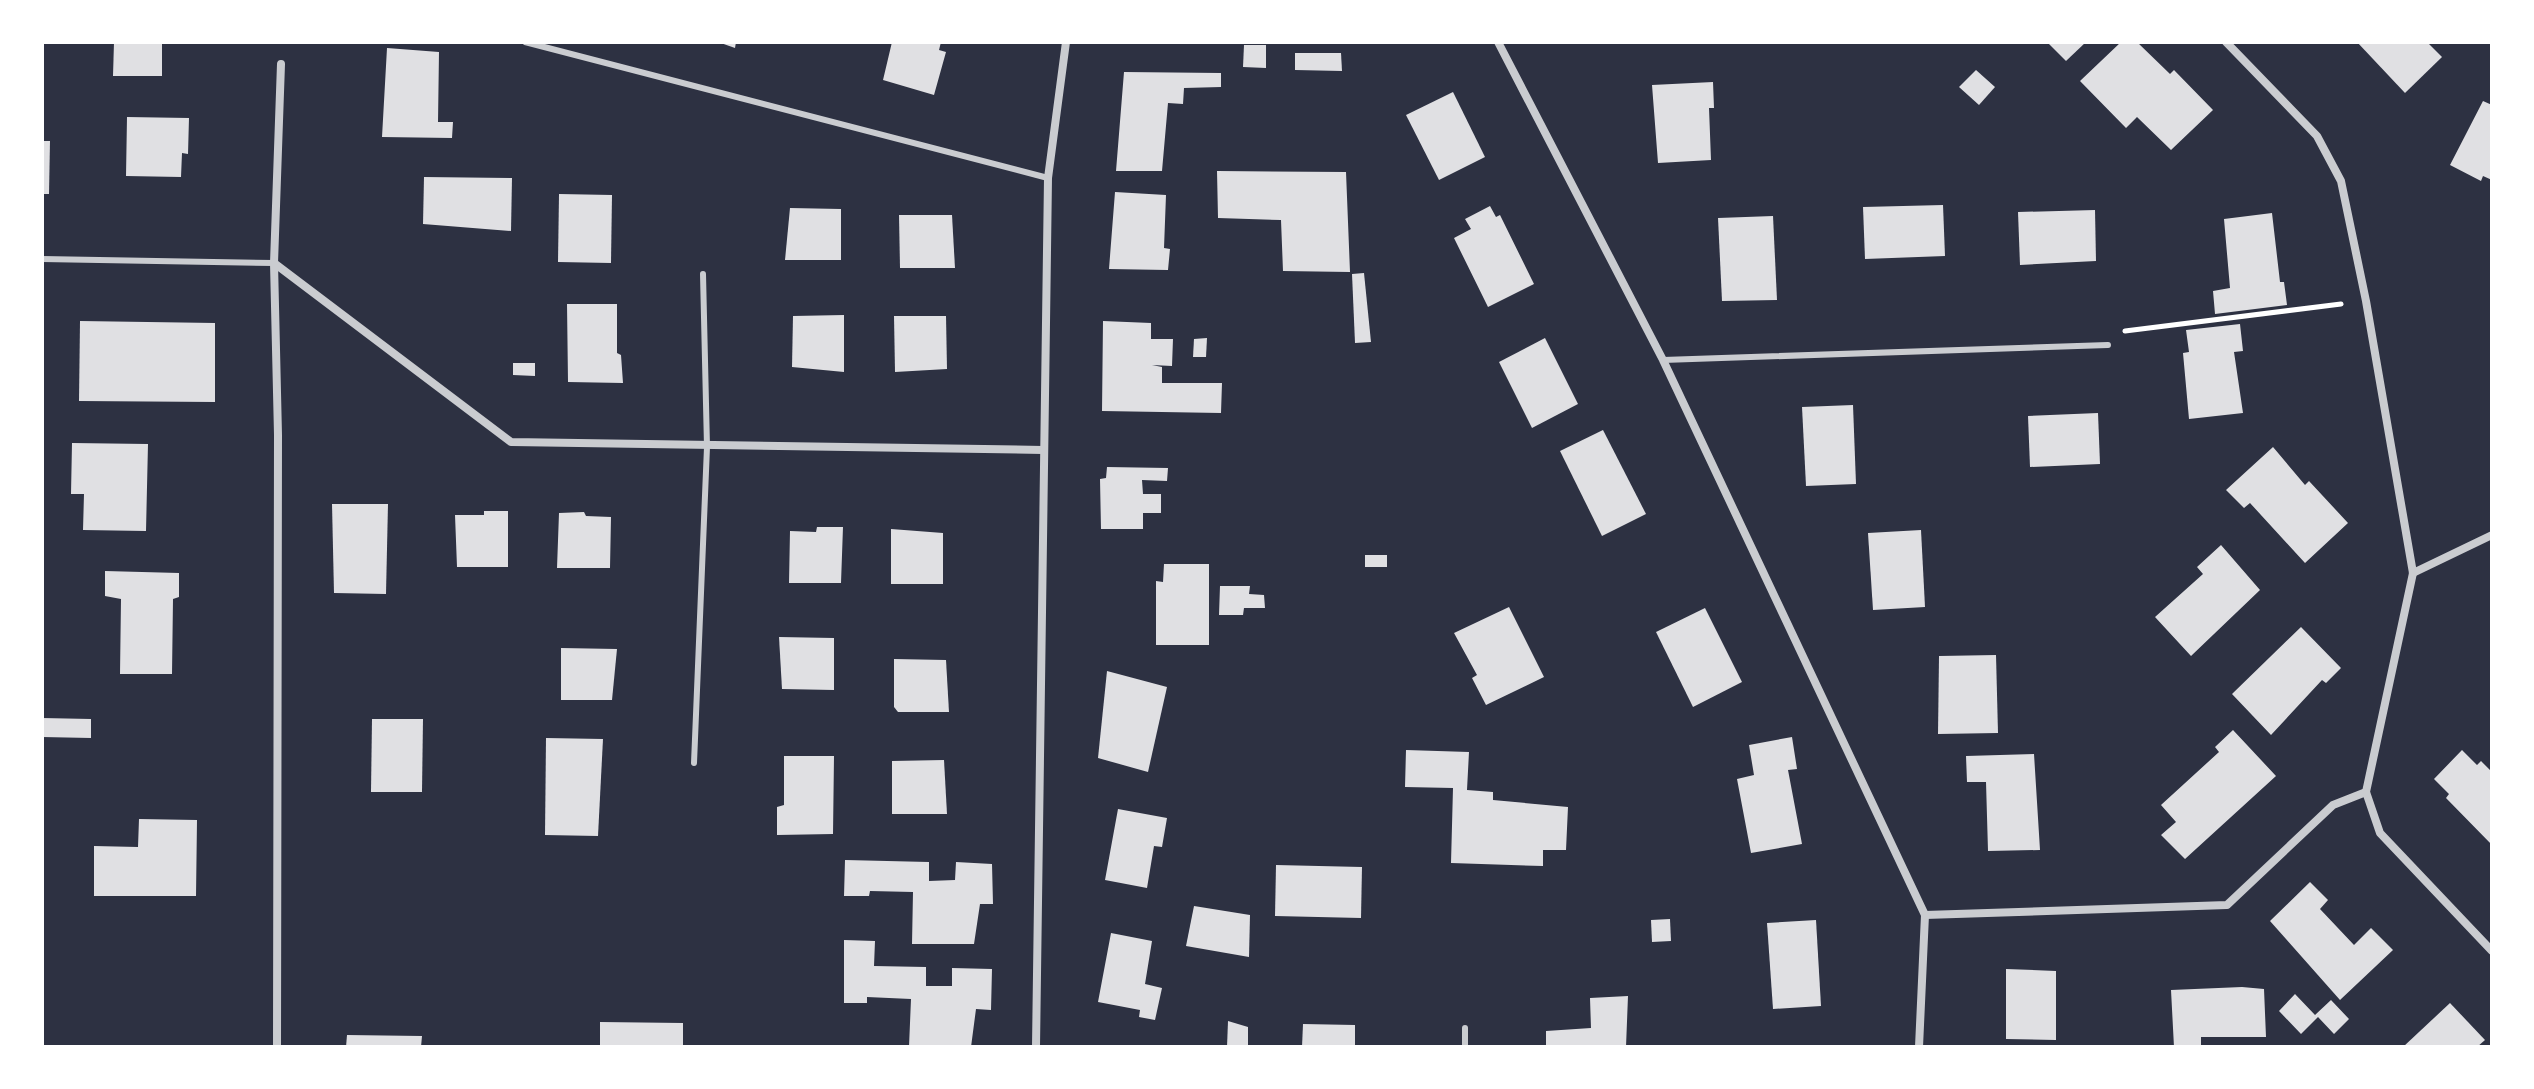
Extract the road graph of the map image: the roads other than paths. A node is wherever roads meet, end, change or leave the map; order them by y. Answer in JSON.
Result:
{"nodes":[{"id":1,"x":525,"y":42,"type":"edge"},
{"id":2,"x":1066,"y":42,"type":"edge"},
{"id":3,"x":1498,"y":42,"type":"edge"},
{"id":4,"x":2226,"y":42,"type":"edge"},
{"id":5,"x":281,"y":64,"type":"dead end"},
{"id":6,"x":1048,"y":178,"type":"junction"},
{"id":7,"x":42,"y":259,"type":"edge"},
{"id":8,"x":274,"y":263,"type":"junction"},
{"id":9,"x":703,"y":274,"type":"dead end"},
{"id":10,"x":2108,"y":345,"type":"road end"},
{"id":11,"x":1663,"y":360,"type":"junction"},
{"id":12,"x":707,"y":447,"type":"junction"},
{"id":13,"x":1043,"y":450,"type":"junction"},
{"id":14,"x":2492,"y":535,"type":"edge"},
{"id":15,"x":2413,"y":573,"type":"junction"},
{"id":16,"x":694,"y":763,"type":"dead end"},
{"id":17,"x":2366,"y":792,"type":"junction"},
{"id":18,"x":1925,"y":915,"type":"junction"},
{"id":19,"x":2492,"y":951,"type":"edge"},
{"id":20,"x":1465,"y":1028,"type":"dead end"},
{"id":21,"x":277,"y":1047,"type":"edge"},
{"id":22,"x":1036,"y":1047,"type":"edge"},
{"id":23,"x":1465,"y":1047,"type":"edge"},
{"id":24,"x":1919,"y":1047,"type":"edge"}],
"edges":[{"from":1,"to":6,"type":"lane"},
{"from":2,"to":6,"type":"street"},
{"from":3,"to":11,"type":"street"},
{"from":4,"to":15,"type":"street"},
{"from":5,"to":8,"type":"street"},
{"from":6,"to":13,"type":"street"},
{"from":7,"to":8,"type":"lane"},
{"from":8,"to":12,"type":"street"},
{"from":8,"to":21,"type":"street"},
{"from":9,"to":12,"type":"lane"},
{"from":10,"to":11,"type":"lane"},
{"from":11,"to":18,"type":"street"},
{"from":12,"to":13,"type":"street"},
{"from":12,"to":16,"type":"lane"},
{"from":13,"to":22,"type":"street"},
{"from":14,"to":15,"type":"street"},
{"from":15,"to":17,"type":"street"},
{"from":17,"to":18,"type":"street"},
{"from":17,"to":19,"type":"street"},
{"from":18,"to":24,"type":"street"},
{"from":20,"to":23,"type":"lane"}]}
